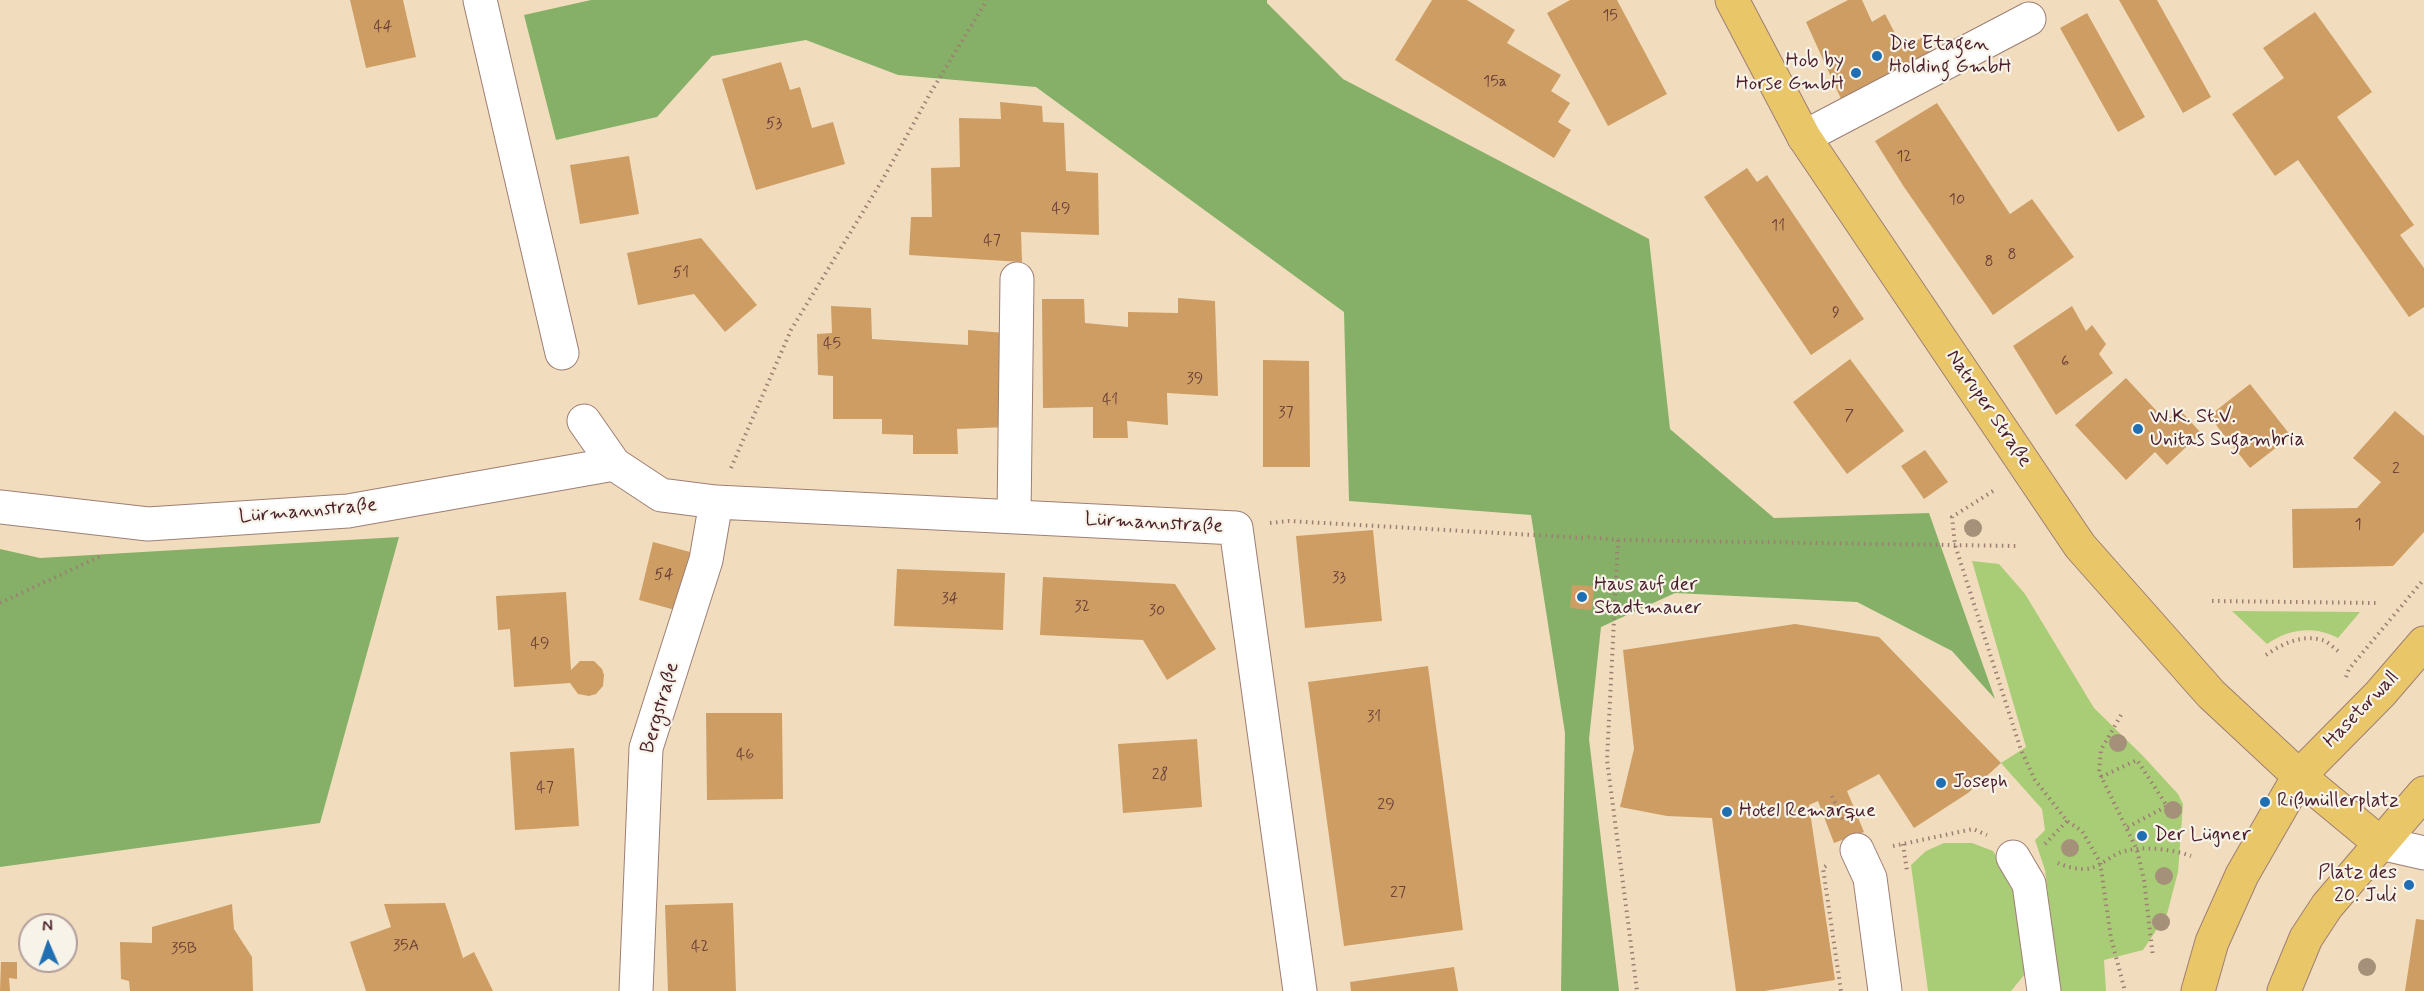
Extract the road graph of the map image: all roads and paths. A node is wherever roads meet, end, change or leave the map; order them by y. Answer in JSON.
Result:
{"nodes":[{"id":1,"x":480,"y":0,"type":"edge"},
{"id":2,"x":987,"y":0,"type":"edge"},
{"id":3,"x":1732,"y":0,"type":"edge"},
{"id":4,"x":2029,"y":19,"type":"dead end"},
{"id":5,"x":1804,"y":137,"type":"junction"},
{"id":6,"x":1017,"y":279,"type":"dead end"},
{"id":7,"x":562,"y":352,"type":"dead end"},
{"id":8,"x":584,"y":421,"type":"dead end"},
{"id":9,"x":614,"y":464,"type":"junction"},
{"id":10,"x":1993,"y":491,"type":"dead end"},
{"id":11,"x":716,"y":502,"type":"junction"},
{"id":12,"x":0,"y":507,"type":"edge"},
{"id":13,"x":1014,"y":517,"type":"junction"},
{"id":14,"x":1236,"y":528,"type":"junction"},
{"id":15,"x":1618,"y":540,"type":"junction"},
{"id":16,"x":1955,"y":545,"type":"junction"},
{"id":17,"x":2017,"y":546,"type":"dead end"},
{"id":18,"x":2212,"y":601,"type":"dead end"},
{"id":19,"x":2377,"y":603,"type":"dead end"},
{"id":20,"x":2424,"y":643,"type":"edge"},
{"id":21,"x":2338,"y":651,"type":"dead end"},
{"id":22,"x":2266,"y":655,"type":"dead end"},
{"id":23,"x":2121,"y":715,"type":"dead end"},
{"id":24,"x":2299,"y":776,"type":"junction"},
{"id":25,"x":2101,"y":777,"type":"junction"},
{"id":26,"x":2424,"y":794,"type":"edge"},
{"id":27,"x":2067,"y":821,"type":"junction"},
{"id":28,"x":2126,"y":828,"type":"junction"},
{"id":29,"x":2380,"y":843,"type":"junction"},
{"id":30,"x":1857,"y":850,"type":"dead end"},
{"id":31,"x":2137,"y":850,"type":"junction"},
{"id":32,"x":2424,"y":853,"type":"edge"},
{"id":33,"x":2025,"y":855,"type":"joint"},
{"id":34,"x":2192,"y":856,"type":"dead end"},
{"id":35,"x":2100,"y":862,"type":"junction"},
{"id":36,"x":2064,"y":866,"type":"dead end"},
{"id":37,"x":2153,"y":957,"type":"dead end"},
{"id":38,"x":636,"y":991,"type":"edge"},
{"id":39,"x":1300,"y":991,"type":"edge"},
{"id":40,"x":1637,"y":991,"type":"edge"},
{"id":41,"x":1885,"y":991,"type":"edge"},
{"id":42,"x":2044,"y":991,"type":"edge"},
{"id":43,"x":2125,"y":991,"type":"edge"},
{"id":44,"x":2198,"y":991,"type":"edge"},
{"id":45,"x":2284,"y":991,"type":"edge"}],
"edges":[{"from":1,"to":7,"type":"street"},
{"from":2,"to":11,"type":"path"},
{"from":3,"to":5,"type":"main road","name":"Natruper Straße"},
{"from":4,"to":5,"type":"street"},
{"from":5,"to":24,"type":"main road","name":"Natruper Straße"},
{"from":6,"to":13,"type":"street"},
{"from":8,"to":9,"type":"street","name":"Lürmannstraße"},
{"from":9,"to":11,"type":"street","name":"Lürmannstraße"},
{"from":9,"to":12,"type":"street","name":"Lürmannstraße"},
{"from":10,"to":16,"type":"path"},
{"from":11,"to":13,"type":"street","name":"Lürmannstraße"},
{"from":11,"to":38,"type":"street","name":"Bergstraße"},
{"from":13,"to":14,"type":"street","name":"Lürmannstraße"},
{"from":14,"to":15,"type":"path"},
{"from":14,"to":39,"type":"street","name":"Lürmannstraße"},
{"from":15,"to":16,"type":"path"},
{"from":15,"to":40,"type":"path"},
{"from":16,"to":17,"type":"path"},
{"from":16,"to":27,"type":"path"},
{"from":18,"to":19,"type":"path"},
{"from":20,"to":24,"type":"main road","name":"Hasetorwall"},
{"from":21,"to":22,"type":"path"},
{"from":23,"to":25,"type":"path"},
{"from":24,"to":29,"type":"main road"},
{"from":24,"to":44,"type":"main road","name":"Hasetorwall"},
{"from":25,"to":28,"type":"path"},
{"from":25,"to":28,"type":"path"},
{"from":26,"to":29,"type":"main road"},
{"from":27,"to":33,"type":"path"},
{"from":27,"to":35,"type":"path"},
{"from":28,"to":31,"type":"path"},
{"from":29,"to":32,"type":"street"},
{"from":29,"to":45,"type":"main road"},
{"from":30,"to":41,"type":"street"},
{"from":31,"to":34,"type":"path"},
{"from":31,"to":35,"type":"path"},
{"from":31,"to":37,"type":"path"},
{"from":33,"to":42,"type":"street"},
{"from":35,"to":36,"type":"path"},
{"from":35,"to":43,"type":"path"}]}
